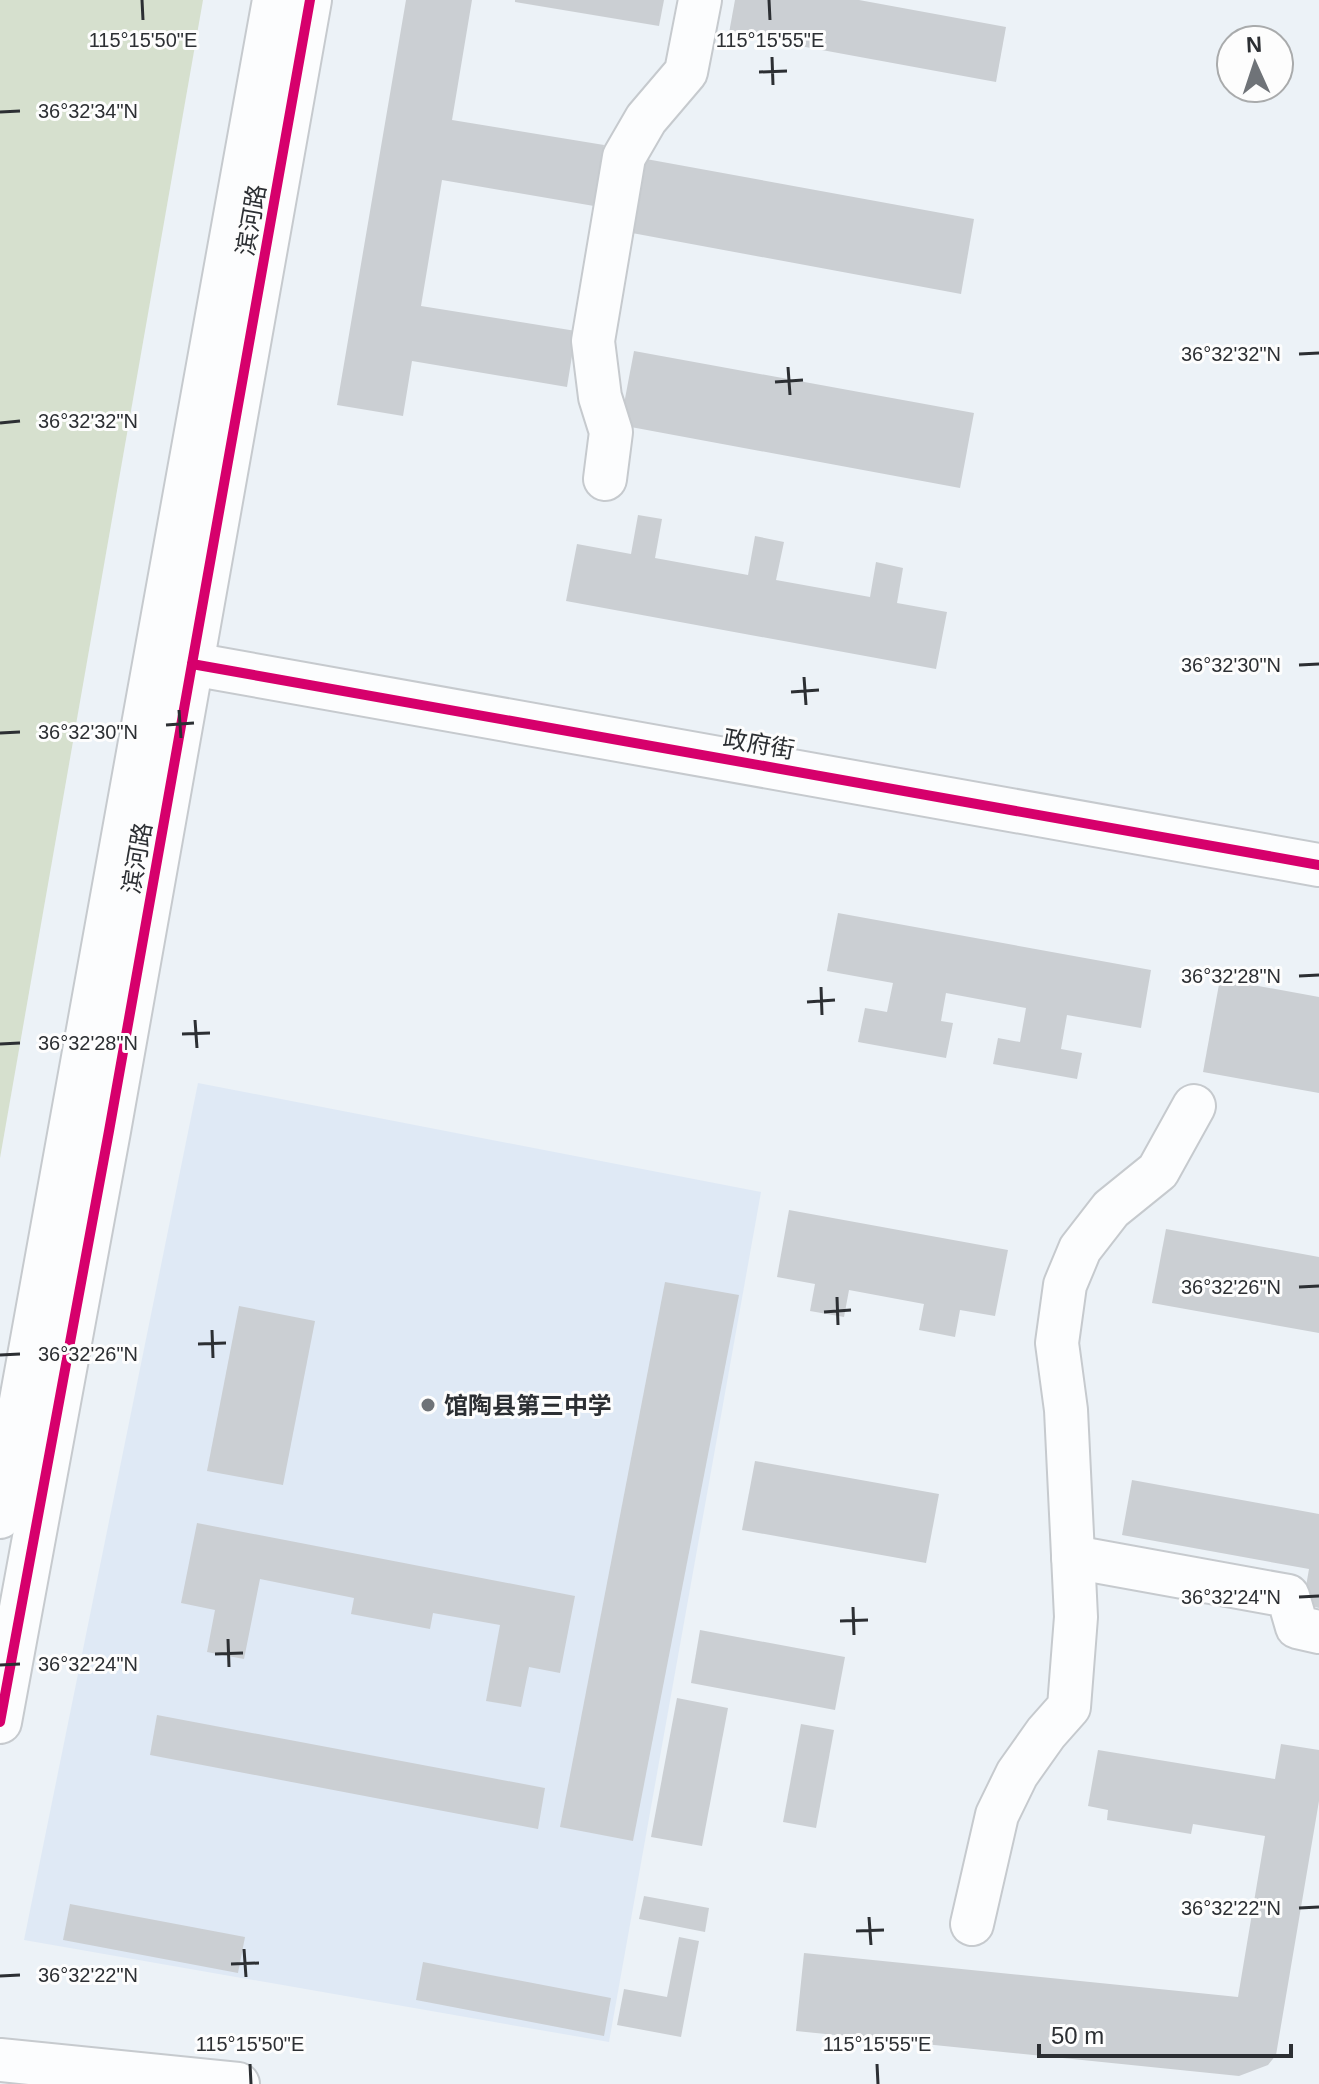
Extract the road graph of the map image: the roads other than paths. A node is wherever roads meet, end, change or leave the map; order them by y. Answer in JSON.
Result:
{"nodes":[{"id":1,"x":274,"y":0,"type":"edge"},
{"id":2,"x":310,"y":0,"type":"edge"},
{"id":3,"x":700,"y":0,"type":"edge"},
{"id":4,"x":605,"y":479,"type":"dead end"},
{"id":5,"x":192,"y":664,"type":"junction"},
{"id":6,"x":1319,"y":865,"type":"edge"},
{"id":7,"x":1194,"y":1106,"type":"dead end"},
{"id":8,"x":0,"y":1517,"type":"edge"},
{"id":9,"x":1073,"y":1557,"type":"junction"},
{"id":10,"x":1319,"y":1632,"type":"edge"},
{"id":11,"x":0,"y":1722,"type":"edge"},
{"id":12,"x":972,"y":1924,"type":"dead end"},
{"id":13,"x":0,"y":2060,"type":"edge"},
{"id":14,"x":238,"y":2084,"type":"edge"}],
"edges":[{"from":1,"to":8,"type":"street","name":"滨河路"},
{"from":2,"to":5,"type":"street","name":"滨河路"},
{"from":3,"to":4,"type":"street"},
{"from":5,"to":6,"type":"street","name":"政府街"},
{"from":5,"to":11,"type":"street","name":"滨河路"},
{"from":7,"to":9,"type":"street"},
{"from":9,"to":10,"type":"street"},
{"from":9,"to":12,"type":"street"},
{"from":13,"to":14,"type":"street"}]}
